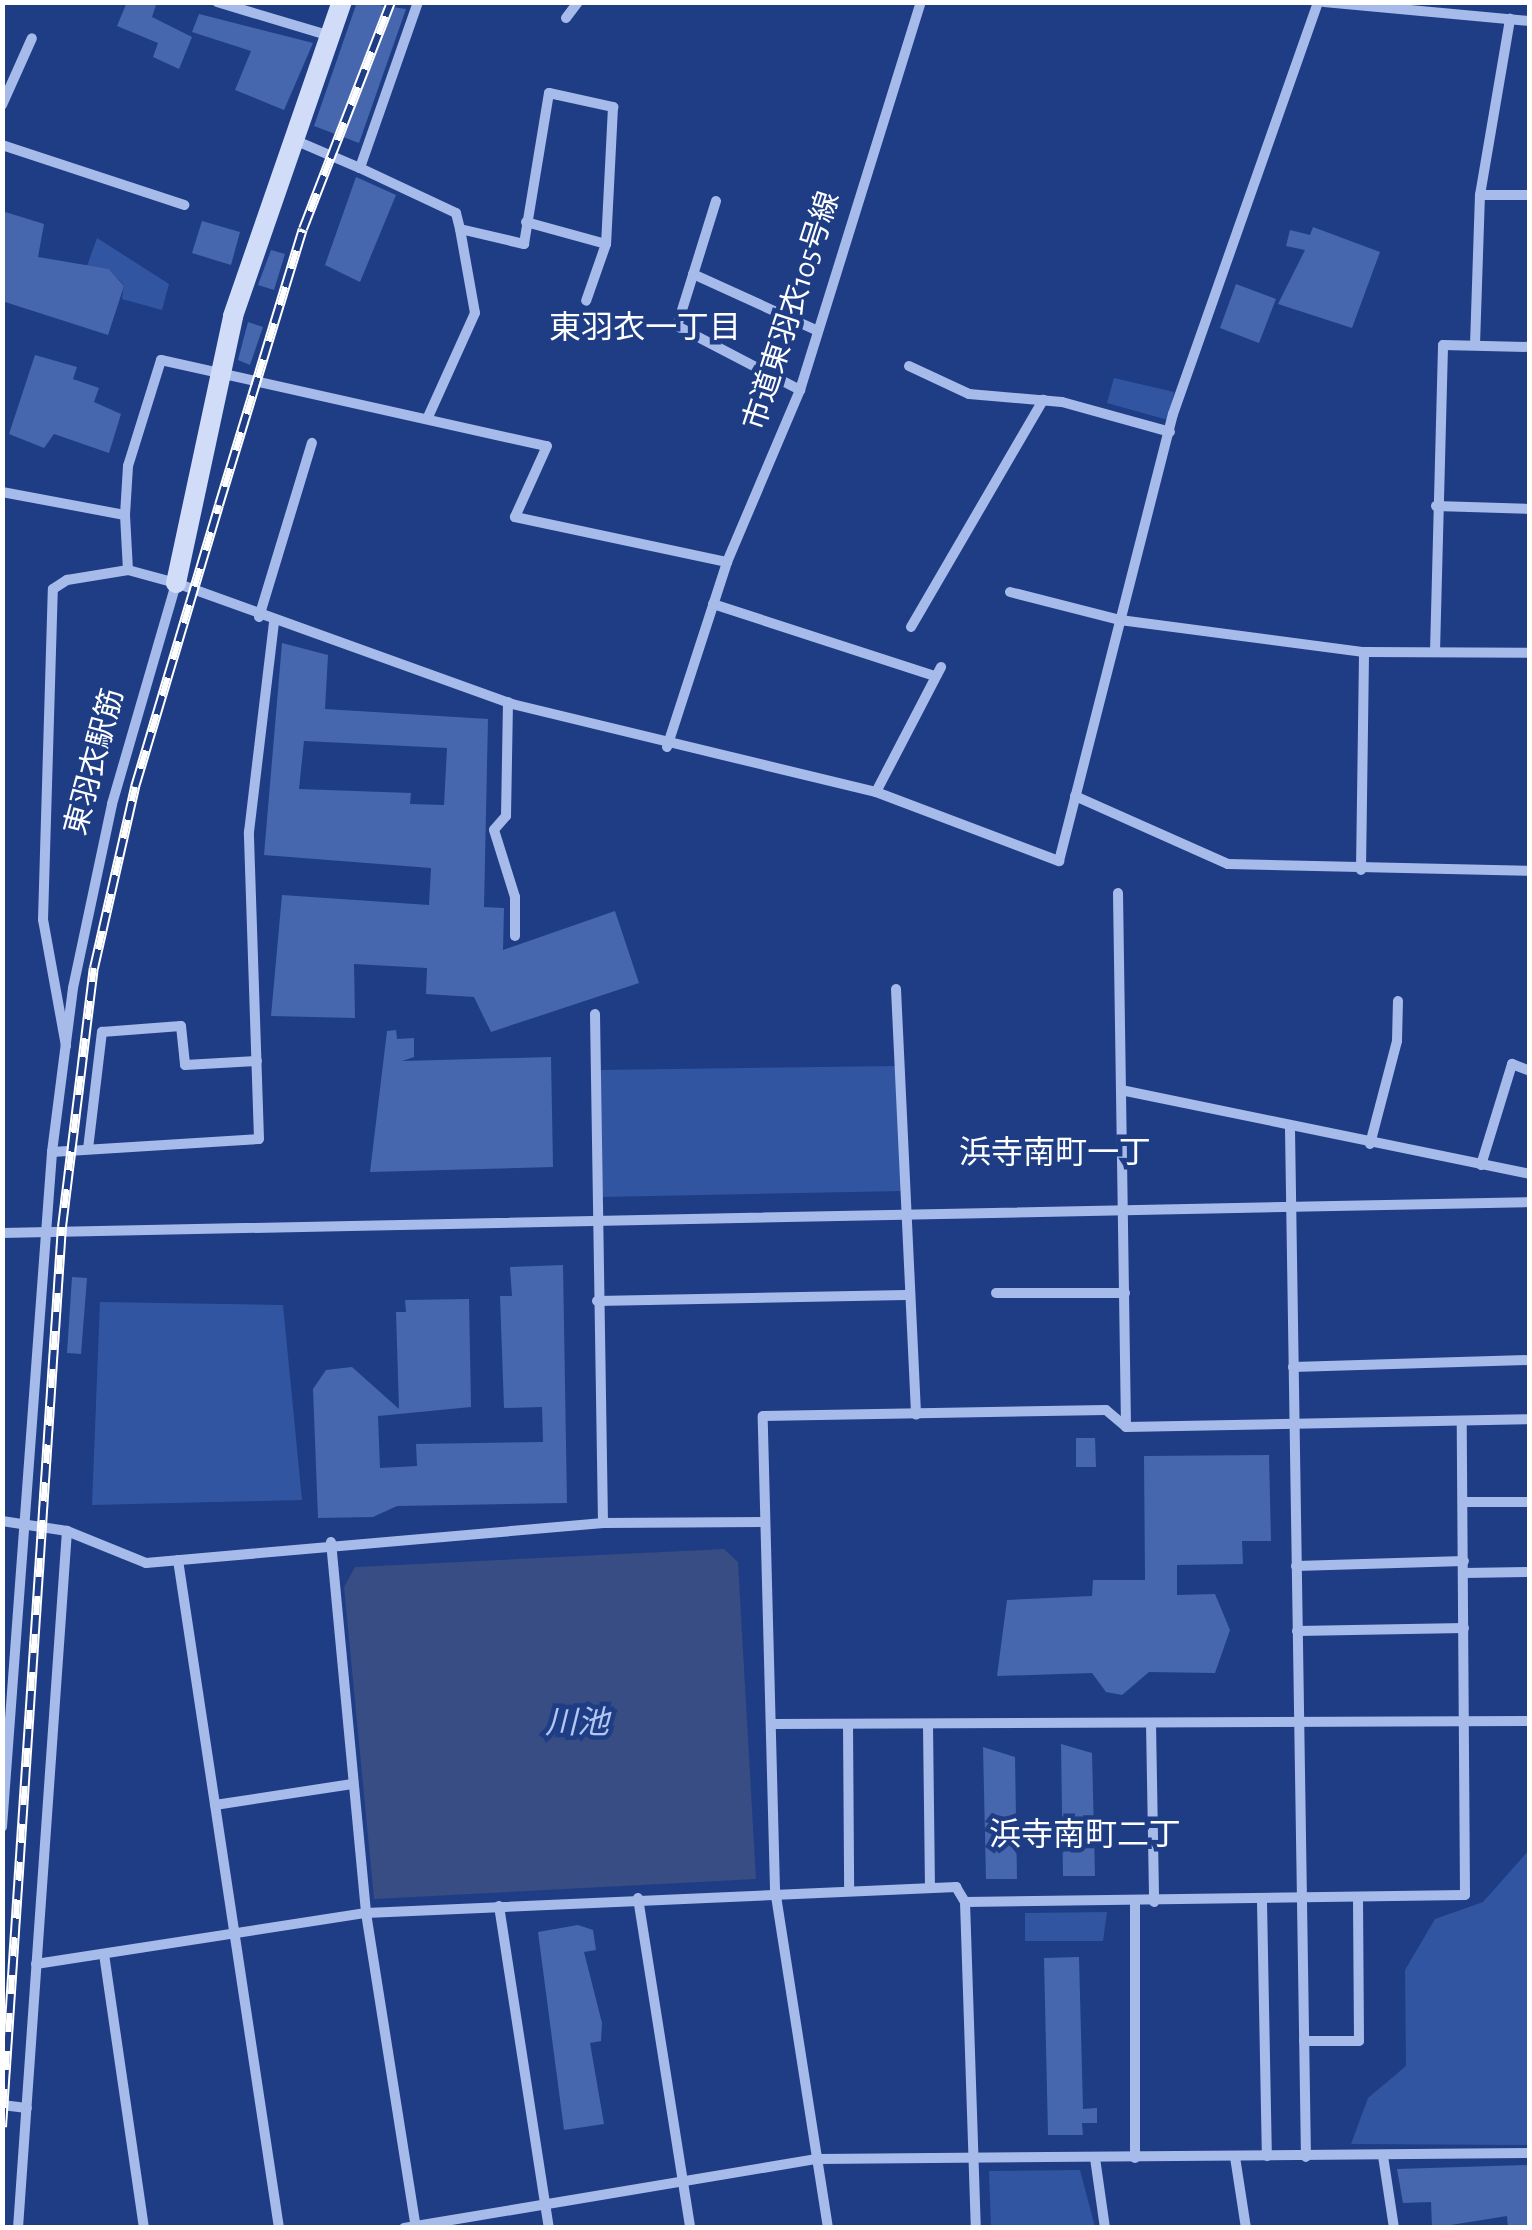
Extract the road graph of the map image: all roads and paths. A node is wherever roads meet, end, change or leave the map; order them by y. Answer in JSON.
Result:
{"nodes":[{"id":1,"x":217,"y":2,"type":"edge"},
{"id":2,"x":342,"y":2,"type":"edge"},
{"id":3,"x":418,"y":2,"type":"edge"},
{"id":4,"x":578,"y":2,"type":"edge"},
{"id":5,"x":921,"y":2,"type":"edge"},
{"id":6,"x":1321,"y":2,"type":"edge"},
{"id":7,"x":566,"y":18,"type":"dead end"},
{"id":8,"x":1510,"y":19,"type":"junction"},
{"id":9,"x":1530,"y":21,"type":"edge"},
{"id":10,"x":330,"y":36,"type":"junction"},
{"id":11,"x":32,"y":38,"type":"dead end"},
{"id":12,"x":2,"y":105,"type":"edge"},
{"id":13,"x":292,"y":138,"type":"junction"},
{"id":14,"x":2,"y":146,"type":"edge"},
{"id":15,"x":360,"y":168,"type":"junction"},
{"id":16,"x":1480,"y":195,"type":"junction"},
{"id":17,"x":1530,"y":195,"type":"edge"},
{"id":18,"x":716,"y":201,"type":"dead end"},
{"id":19,"x":184,"y":205,"type":"dead end"},
{"id":20,"x":526,"y":222,"type":"junction"},
{"id":21,"x":460,"y":228,"type":"junction"},
{"id":22,"x":606,"y":244,"type":"junction"},
{"id":23,"x":694,"y":274,"type":"junction"},
{"id":24,"x":586,"y":301,"type":"dead end"},
{"id":25,"x":816,"y":330,"type":"junction"},
{"id":26,"x":1475,"y":346,"type":"junction"},
{"id":27,"x":1530,"y":346,"type":"edge"},
{"id":28,"x":910,"y":366,"type":"dead end"},
{"id":29,"x":220,"y":372,"type":"junction"},
{"id":30,"x":800,"y":390,"type":"junction"},
{"id":31,"x":1043,"y":400,"type":"junction"},
{"id":32,"x":428,"y":417,"type":"junction"},
{"id":33,"x":1170,"y":432,"type":"junction"},
{"id":34,"x":312,"y":443,"type":"dead end"},
{"id":35,"x":2,"y":492,"type":"edge"},
{"id":36,"x":1436,"y":506,"type":"junction"},
{"id":37,"x":1530,"y":508,"type":"edge"},
{"id":38,"x":125,"y":516,"type":"junction"},
{"id":39,"x":727,"y":562,"type":"junction"},
{"id":40,"x":128,"y":570,"type":"junction"},
{"id":41,"x":176,"y":583,"type":"junction"},
{"id":42,"x":1010,"y":592,"type":"dead end"},
{"id":43,"x":713,"y":604,"type":"junction"},
{"id":44,"x":259,"y":617,"type":"junction"},
{"id":45,"x":1120,"y":620,"type":"junction"},
{"id":46,"x":274,"y":623,"type":"junction"},
{"id":47,"x":911,"y":627,"type":"dead end"},
{"id":48,"x":1364,"y":652,"type":"junction"},
{"id":49,"x":1435,"y":652,"type":"junction"},
{"id":50,"x":1530,"y":652,"type":"edge"},
{"id":51,"x":508,"y":702,"type":"junction"},
{"id":52,"x":667,"y":747,"type":"junction"},
{"id":53,"x":876,"y":792,"type":"junction"},
{"id":54,"x":1075,"y":796,"type":"junction"},
{"id":55,"x":1361,"y":870,"type":"junction"},
{"id":56,"x":1530,"y":870,"type":"edge"},
{"id":57,"x":1118,"y":893,"type":"dead end"},
{"id":58,"x":515,"y":936,"type":"dead end"},
{"id":59,"x":896,"y":989,"type":"dead end"},
{"id":60,"x":1398,"y":1001,"type":"dead end"},
{"id":61,"x":595,"y":1014,"type":"dead end"},
{"id":62,"x":66,"y":1046,"type":"junction"},
{"id":63,"x":257,"y":1062,"type":"junction"},
{"id":64,"x":1530,"y":1071,"type":"edge"},
{"id":65,"x":1121,"y":1090,"type":"junction"},
{"id":66,"x":1290,"y":1129,"type":"junction"},
{"id":67,"x":1370,"y":1144,"type":"junction"},
{"id":68,"x":88,"y":1148,"type":"junction"},
{"id":69,"x":52,"y":1152,"type":"junction"},
{"id":70,"x":1481,"y":1165,"type":"junction"},
{"id":71,"x":1530,"y":1174,"type":"edge"},
{"id":72,"x":1530,"y":1202,"type":"edge"},
{"id":73,"x":1291,"y":1210,"type":"junction"},
{"id":74,"x":1125,"y":1214,"type":"junction"},
{"id":75,"x":904,"y":1217,"type":"junction"},
{"id":76,"x":596,"y":1224,"type":"junction"},
{"id":77,"x":2,"y":1232,"type":"edge"},
{"id":78,"x":46,"y":1232,"type":"junction"},
{"id":79,"x":1124,"y":1292,"type":"junction"},
{"id":80,"x":996,"y":1293,"type":"dead end"},
{"id":81,"x":906,"y":1296,"type":"junction"},
{"id":82,"x":597,"y":1302,"type":"junction"},
{"id":83,"x":1530,"y":1360,"type":"edge"},
{"id":84,"x":1293,"y":1366,"type":"junction"},
{"id":85,"x":916,"y":1415,"type":"junction"},
{"id":86,"x":1530,"y":1419,"type":"edge"},
{"id":87,"x":1462,"y":1422,"type":"junction"},
{"id":88,"x":1294,"y":1424,"type":"junction"},
{"id":89,"x":1126,"y":1427,"type":"junction"},
{"id":90,"x":1463,"y":1502,"type":"junction"},
{"id":91,"x":1530,"y":1502,"type":"edge"},
{"id":92,"x":2,"y":1522,"type":"edge"},
{"id":93,"x":763,"y":1522,"type":"junction"},
{"id":94,"x":604,"y":1523,"type":"junction"},
{"id":95,"x":25,"y":1525,"type":"junction"},
{"id":96,"x":67,"y":1531,"type":"junction"},
{"id":97,"x":332,"y":1542,"type":"junction"},
{"id":98,"x":178,"y":1560,"type":"junction"},
{"id":99,"x":1296,"y":1566,"type":"junction"},
{"id":100,"x":1464,"y":1567,"type":"junction"},
{"id":101,"x":1530,"y":1572,"type":"edge"},
{"id":102,"x":1464,"y":1628,"type":"junction"},
{"id":103,"x":1297,"y":1631,"type":"junction"},
{"id":104,"x":1465,"y":1719,"type":"junction"},
{"id":105,"x":1297,"y":1721,"type":"junction"},
{"id":106,"x":1530,"y":1721,"type":"edge"},
{"id":107,"x":1151,"y":1722,"type":"junction"},
{"id":108,"x":773,"y":1724,"type":"junction"},
{"id":109,"x":848,"y":1724,"type":"junction"},
{"id":110,"x":928,"y":1725,"type":"junction"},
{"id":111,"x":352,"y":1784,"type":"junction"},
{"id":112,"x":215,"y":1806,"type":"junction"},
{"id":113,"x":2,"y":1827,"type":"edge"},
{"id":114,"x":930,"y":1886,"type":"junction"},
{"id":115,"x":849,"y":1887,"type":"junction"},
{"id":116,"x":775,"y":1889,"type":"junction"},
{"id":117,"x":638,"y":1898,"type":"junction"},
{"id":118,"x":1358,"y":1901,"type":"junction"},
{"id":119,"x":965,"y":1902,"type":"junction"},
{"id":120,"x":1135,"y":1902,"type":"junction"},
{"id":121,"x":1154,"y":1902,"type":"junction"},
{"id":122,"x":1262,"y":1902,"type":"junction"},
{"id":123,"x":1300,"y":1902,"type":"junction"},
{"id":124,"x":500,"y":1906,"type":"junction"},
{"id":125,"x":366,"y":1913,"type":"junction"},
{"id":126,"x":234,"y":1934,"type":"junction"},
{"id":127,"x":104,"y":1954,"type":"junction"},
{"id":128,"x":36,"y":1964,"type":"junction"},
{"id":129,"x":1304,"y":2042,"type":"junction"},
{"id":130,"x":2,"y":2105,"type":"edge"},
{"id":131,"x":27,"y":2108,"type":"junction"},
{"id":132,"x":1530,"y":2153,"type":"edge"},
{"id":133,"x":1267,"y":2156,"type":"junction"},
{"id":134,"x":1306,"y":2156,"type":"junction"},
{"id":135,"x":1383,"y":2156,"type":"junction"},
{"id":136,"x":1235,"y":2157,"type":"junction"},
{"id":137,"x":1095,"y":2158,"type":"junction"},
{"id":138,"x":1134,"y":2158,"type":"junction"},
{"id":139,"x":818,"y":2159,"type":"junction"},
{"id":140,"x":968,"y":2161,"type":"junction"},
{"id":141,"x":682,"y":2182,"type":"junction"},
{"id":142,"x":546,"y":2204,"type":"junction"},
{"id":143,"x":412,"y":2227,"type":"edge"},
{"id":144,"x":18,"y":2228,"type":"edge"},
{"id":145,"x":144,"y":2228,"type":"edge"},
{"id":146,"x":279,"y":2228,"type":"edge"},
{"id":147,"x":549,"y":2228,"type":"edge"},
{"id":148,"x":690,"y":2228,"type":"edge"},
{"id":149,"x":828,"y":2228,"type":"edge"},
{"id":150,"x":976,"y":2228,"type":"edge"},
{"id":151,"x":1105,"y":2228,"type":"edge"},
{"id":152,"x":1246,"y":2228,"type":"edge"},
{"id":153,"x":1394,"y":2228,"type":"edge"}],
"edges":[{"from":1,"to":10,"type":"street"},
{"from":2,"to":10,"type":"street","name":"東羽衣駅筋"},
{"from":3,"to":15,"type":"street"},
{"from":4,"to":7,"type":"street"},
{"from":5,"to":25,"type":"street","name":"市道東羽衣105号線"},
{"from":6,"to":8,"type":"street"},
{"from":6,"to":33,"type":"street"},
{"from":8,"to":9,"type":"street"},
{"from":8,"to":16,"type":"street"},
{"from":10,"to":13,"type":"street","name":"東羽衣駅筋"},
{"from":11,"to":12,"type":"street"},
{"from":13,"to":15,"type":"street"},
{"from":13,"to":29,"type":"street","name":"東羽衣駅筋"},
{"from":14,"to":19,"type":"street"},
{"from":15,"to":21,"type":"street"},
{"from":16,"to":17,"type":"street"},
{"from":16,"to":26,"type":"street"},
{"from":18,"to":23,"type":"street"},
{"from":20,"to":21,"type":"street"},
{"from":20,"to":22,"type":"street"},
{"from":20,"to":22,"type":"street"},
{"from":21,"to":32,"type":"street"},
{"from":22,"to":24,"type":"street"},
{"from":23,"to":25,"type":"street"},
{"from":23,"to":30,"type":"street"},
{"from":25,"to":30,"type":"street","name":"市道東羽衣105号線"},
{"from":26,"to":27,"type":"street"},
{"from":26,"to":36,"type":"street"},
{"from":28,"to":31,"type":"street"},
{"from":29,"to":32,"type":"street"},
{"from":29,"to":38,"type":"street"},
{"from":29,"to":41,"type":"street","name":"東羽衣駅筋"},
{"from":30,"to":39,"type":"street","name":"市道東羽衣105号線"},
{"from":31,"to":33,"type":"street"},
{"from":31,"to":47,"type":"street"},
{"from":32,"to":39,"type":"street"},
{"from":33,"to":45,"type":"street"},
{"from":34,"to":44,"type":"street"},
{"from":35,"to":38,"type":"street"},
{"from":36,"to":37,"type":"street"},
{"from":36,"to":49,"type":"street"},
{"from":38,"to":40,"type":"street"},
{"from":39,"to":43,"type":"street","name":"市道東羽衣105号線"},
{"from":40,"to":41,"type":"street"},
{"from":40,"to":62,"type":"street"},
{"from":41,"to":44,"type":"street"},
{"from":41,"to":62,"type":"street","name":"東羽衣駅筋"},
{"from":42,"to":45,"type":"street"},
{"from":43,"to":52,"type":"street","name":"市道東羽衣105号線"},
{"from":43,"to":53,"type":"street"},
{"from":44,"to":46,"type":"street"},
{"from":45,"to":48,"type":"street"},
{"from":45,"to":54,"type":"street"},
{"from":46,"to":51,"type":"street"},
{"from":46,"to":63,"type":"street"},
{"from":48,"to":49,"type":"street"},
{"from":48,"to":55,"type":"street"},
{"from":49,"to":50,"type":"street"},
{"from":51,"to":52,"type":"street"},
{"from":51,"to":58,"type":"street"},
{"from":52,"to":53,"type":"street"},
{"from":53,"to":54,"type":"street"},
{"from":54,"to":55,"type":"street"},
{"from":55,"to":56,"type":"street"},
{"from":57,"to":65,"type":"street"},
{"from":59,"to":75,"type":"street"},
{"from":60,"to":67,"type":"street"},
{"from":61,"to":76,"type":"street"},
{"from":62,"to":69,"type":"street","name":"東羽衣駅筋"},
{"from":63,"to":68,"type":"street"},
{"from":63,"to":68,"type":"street"},
{"from":64,"to":70,"type":"street"},
{"from":65,"to":66,"type":"street"},
{"from":65,"to":74,"type":"street"},
{"from":66,"to":67,"type":"street"},
{"from":66,"to":73,"type":"street"},
{"from":67,"to":70,"type":"street"},
{"from":68,"to":69,"type":"street"},
{"from":69,"to":78,"type":"street","name":"東羽衣駅筋"},
{"from":70,"to":71,"type":"street"},
{"from":72,"to":73,"type":"street"},
{"from":73,"to":74,"type":"street"},
{"from":73,"to":84,"type":"street"},
{"from":74,"to":75,"type":"street"},
{"from":74,"to":79,"type":"street"},
{"from":75,"to":76,"type":"street"},
{"from":75,"to":81,"type":"street"},
{"from":76,"to":78,"type":"street"},
{"from":76,"to":82,"type":"street"},
{"from":77,"to":78,"type":"street"},
{"from":78,"to":95,"type":"street","name":"東羽衣駅筋"},
{"from":79,"to":80,"type":"street"},
{"from":79,"to":89,"type":"street"},
{"from":81,"to":82,"type":"street"},
{"from":81,"to":85,"type":"street"},
{"from":82,"to":94,"type":"street"},
{"from":83,"to":84,"type":"street"},
{"from":84,"to":88,"type":"street"},
{"from":85,"to":89,"type":"street"},
{"from":85,"to":93,"type":"street"},
{"from":86,"to":87,"type":"street"},
{"from":87,"to":88,"type":"street"},
{"from":87,"to":90,"type":"street"},
{"from":88,"to":89,"type":"street"},
{"from":88,"to":99,"type":"street"},
{"from":90,"to":91,"type":"street"},
{"from":90,"to":100,"type":"street"},
{"from":92,"to":95,"type":"street"},
{"from":93,"to":94,"type":"street"},
{"from":93,"to":108,"type":"street"},
{"from":94,"to":97,"type":"street"},
{"from":95,"to":96,"type":"street"},
{"from":95,"to":113,"type":"street","name":"東羽衣駅筋"},
{"from":96,"to":98,"type":"street"},
{"from":96,"to":128,"type":"street"},
{"from":97,"to":98,"type":"street"},
{"from":97,"to":111,"type":"street"},
{"from":98,"to":112,"type":"street"},
{"from":99,"to":100,"type":"street"},
{"from":99,"to":103,"type":"street"},
{"from":100,"to":101,"type":"street"},
{"from":100,"to":102,"type":"street"},
{"from":102,"to":103,"type":"street"},
{"from":102,"to":104,"type":"street"},
{"from":103,"to":105,"type":"street"},
{"from":104,"to":105,"type":"street"},
{"from":104,"to":106,"type":"street"},
{"from":104,"to":118,"type":"street"},
{"from":105,"to":107,"type":"street"},
{"from":105,"to":123,"type":"street"},
{"from":107,"to":110,"type":"street"},
{"from":107,"to":121,"type":"street"},
{"from":108,"to":109,"type":"street"},
{"from":108,"to":116,"type":"street"},
{"from":109,"to":110,"type":"street"},
{"from":109,"to":115,"type":"street"},
{"from":110,"to":114,"type":"street"},
{"from":111,"to":112,"type":"street"},
{"from":111,"to":125,"type":"street"},
{"from":112,"to":126,"type":"street"},
{"from":114,"to":115,"type":"street"},
{"from":114,"to":119,"type":"street"},
{"from":115,"to":116,"type":"street"},
{"from":116,"to":117,"type":"street"},
{"from":116,"to":139,"type":"street"},
{"from":117,"to":124,"type":"street"},
{"from":117,"to":141,"type":"street"},
{"from":118,"to":123,"type":"street"},
{"from":118,"to":129,"type":"street"},
{"from":119,"to":120,"type":"street"},
{"from":119,"to":140,"type":"street"},
{"from":120,"to":121,"type":"street"},
{"from":120,"to":138,"type":"street"},
{"from":121,"to":122,"type":"street"},
{"from":122,"to":123,"type":"street"},
{"from":122,"to":133,"type":"street"},
{"from":123,"to":129,"type":"street"},
{"from":124,"to":125,"type":"street"},
{"from":124,"to":142,"type":"street"},
{"from":125,"to":126,"type":"street"},
{"from":125,"to":143,"type":"street"},
{"from":126,"to":127,"type":"street"},
{"from":126,"to":146,"type":"street"},
{"from":127,"to":128,"type":"street"},
{"from":127,"to":145,"type":"street"},
{"from":128,"to":131,"type":"street"},
{"from":129,"to":134,"type":"street"},
{"from":130,"to":131,"type":"street"},
{"from":131,"to":144,"type":"street"},
{"from":132,"to":135,"type":"street"},
{"from":133,"to":134,"type":"street"},
{"from":133,"to":136,"type":"street"},
{"from":134,"to":135,"type":"street"},
{"from":135,"to":153,"type":"street"},
{"from":136,"to":138,"type":"street"},
{"from":136,"to":152,"type":"street"},
{"from":137,"to":138,"type":"street"},
{"from":137,"to":140,"type":"street"},
{"from":137,"to":151,"type":"street"},
{"from":139,"to":140,"type":"street"},
{"from":139,"to":141,"type":"street"},
{"from":139,"to":149,"type":"street"},
{"from":140,"to":150,"type":"street"},
{"from":141,"to":142,"type":"street"},
{"from":141,"to":148,"type":"street"},
{"from":142,"to":143,"type":"street"},
{"from":142,"to":147,"type":"street"}]}
